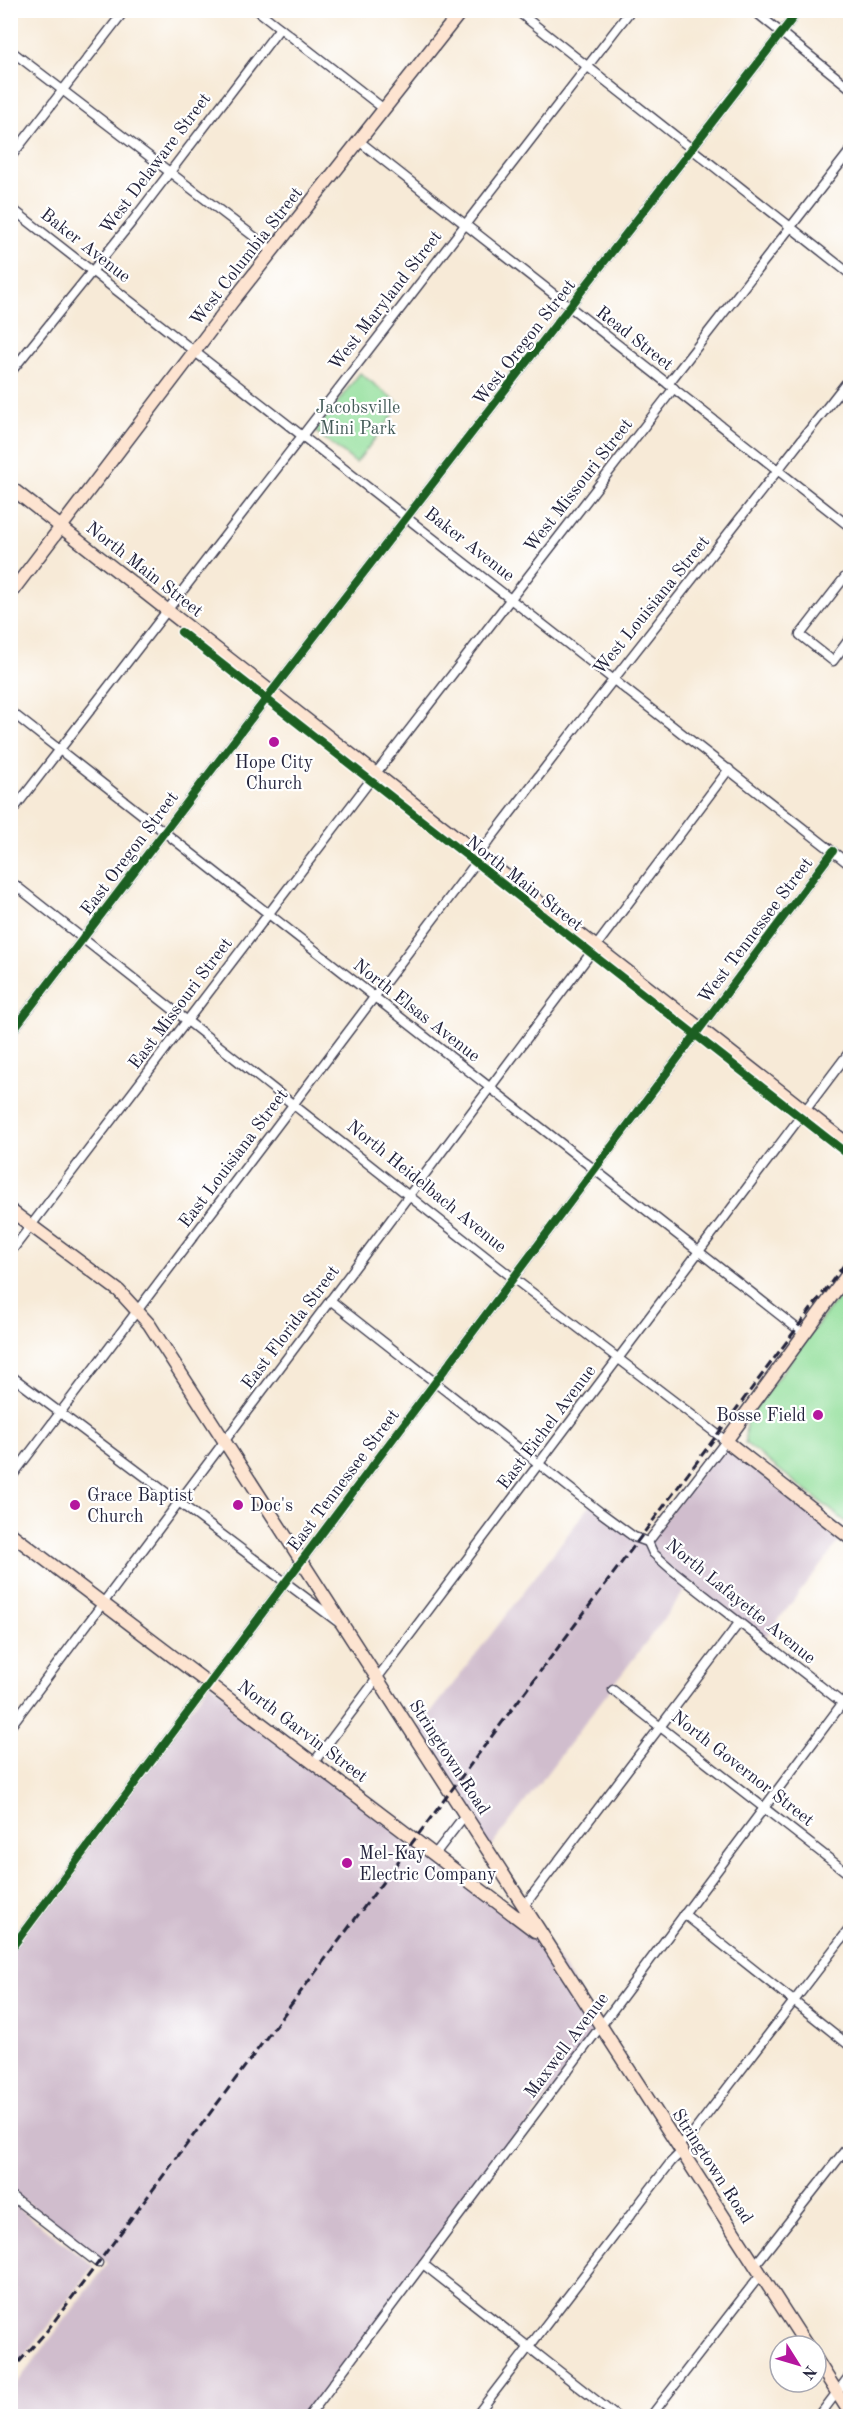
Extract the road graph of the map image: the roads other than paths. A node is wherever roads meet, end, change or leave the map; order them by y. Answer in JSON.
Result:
{"nodes":[{"id":1,"x":125,"y":10,"type":"edge"},
{"id":2,"x":257,"y":10,"type":"edge"},
{"id":3,"x":462,"y":10,"type":"edge"},
{"id":4,"x":516,"y":10,"type":"edge"},
{"id":5,"x":631,"y":10,"type":"edge"},
{"id":6,"x":753,"y":10,"type":"edge"},
{"id":7,"x":799,"y":10,"type":"edge"},
{"id":8,"x":280,"y":28,"type":"junction"},
{"id":9,"x":782,"y":33,"type":"junction"},
{"id":10,"x":10,"y":50,"type":"edge"},
{"id":11,"x":587,"y":67,"type":"junction"},
{"id":12,"x":850,"y":88,"type":"edge"},
{"id":13,"x":63,"y":91,"type":"junction"},
{"id":14,"x":384,"y":109,"type":"junction"},
{"id":15,"x":359,"y":141,"type":"junction"},
{"id":16,"x":692,"y":149,"type":"junction"},
{"id":17,"x":850,"y":151,"type":"edge"},
{"id":18,"x":10,"y":158,"type":"edge"},
{"id":19,"x":168,"y":172,"type":"junction"},
{"id":20,"x":10,"y":207,"type":"edge"},
{"id":21,"x":465,"y":224,"type":"junction"},
{"id":22,"x":791,"y":227,"type":"junction"},
{"id":23,"x":273,"y":251,"type":"junction"},
{"id":24,"x":92,"y":270,"type":"junction"},
{"id":25,"x":850,"y":274,"type":"edge"},
{"id":26,"x":570,"y":306,"type":"junction"},
{"id":27,"x":196,"y":350,"type":"junction"},
{"id":28,"x":10,"y":373,"type":"edge"},
{"id":29,"x":850,"y":378,"type":"edge"},
{"id":30,"x":671,"y":386,"type":"junction"},
{"id":31,"x":302,"y":433,"type":"junction"},
{"id":32,"x":778,"y":470,"type":"junction"},
{"id":33,"x":10,"y":487,"type":"edge"},
{"id":34,"x":407,"y":516,"type":"junction"},
{"id":35,"x":62,"y":527,"type":"junction"},
{"id":36,"x":850,"y":527,"type":"edge"},
{"id":37,"x":850,"y":576,"type":"edge"},
{"id":38,"x":10,"y":594,"type":"edge"},
{"id":39,"x":512,"y":598,"type":"junction"},
{"id":40,"x":166,"y":609,"type":"junction"},
{"id":41,"x":850,"y":638,"type":"edge"},
{"id":42,"x":614,"y":679,"type":"junction"},
{"id":43,"x":272,"y":691,"type":"junction"},
{"id":44,"x":10,"y":711,"type":"edge"},
{"id":45,"x":59,"y":750,"type":"junction"},
{"id":46,"x":729,"y":769,"type":"junction"},
{"id":47,"x":376,"y":773,"type":"junction"},
{"id":48,"x":10,"y":814,"type":"edge"},
{"id":49,"x":164,"y":832,"type":"junction"},
{"id":50,"x":833,"y":851,"type":"junction"},
{"id":51,"x":480,"y":855,"type":"junction"},
{"id":52,"x":850,"y":865,"type":"edge"},
{"id":53,"x":10,"y":881,"type":"edge"},
{"id":54,"x":269,"y":914,"type":"junction"},
{"id":55,"x":83,"y":939,"type":"junction"},
{"id":56,"x":596,"y":946,"type":"junction"},
{"id":57,"x":375,"y":997,"type":"junction"},
{"id":58,"x":188,"y":1020,"type":"junction"},
{"id":59,"x":700,"y":1028,"type":"junction"},
{"id":60,"x":10,"y":1034,"type":"edge"},
{"id":61,"x":850,"y":1051,"type":"edge"},
{"id":62,"x":490,"y":1088,"type":"junction"},
{"id":63,"x":295,"y":1103,"type":"junction"},
{"id":64,"x":805,"y":1111,"type":"junction"},
{"id":65,"x":850,"y":1146,"type":"edge"},
{"id":66,"x":594,"y":1170,"type":"junction"},
{"id":67,"x":410,"y":1195,"type":"junction"},
{"id":68,"x":10,"y":1210,"type":"edge"},
{"id":69,"x":31,"y":1226,"type":"junction"},
{"id":70,"x":699,"y":1252,"type":"junction"},
{"id":71,"x":10,"y":1253,"type":"edge"},
{"id":72,"x":850,"y":1271,"type":"edge"},
{"id":73,"x":513,"y":1278,"type":"junction"},
{"id":74,"x":330,"y":1300,"type":"junction"},
{"id":75,"x":138,"y":1311,"type":"junction"},
{"id":76,"x":804,"y":1334,"type":"junction"},
{"id":77,"x":619,"y":1358,"type":"junction"},
{"id":78,"x":10,"y":1375,"type":"edge"},
{"id":79,"x":435,"y":1382,"type":"junction"},
{"id":80,"x":61,"y":1413,"type":"junction"},
{"id":81,"x":225,"y":1441,"type":"junction"},
{"id":82,"x":726,"y":1441,"type":"junction"},
{"id":83,"x":539,"y":1464,"type":"junction"},
{"id":84,"x":10,"y":1479,"type":"edge"},
{"id":85,"x":179,"y":1502,"type":"junction"},
{"id":86,"x":10,"y":1533,"type":"edge"},
{"id":87,"x":850,"y":1538,"type":"edge"},
{"id":88,"x":648,"y":1542,"type":"junction"},
{"id":89,"x":302,"y":1560,"type":"junction"},
{"id":90,"x":285,"y":1582,"type":"junction"},
{"id":91,"x":104,"y":1603,"type":"junction"},
{"id":92,"x":740,"y":1623,"type":"junction"},
{"id":93,"x":343,"y":1625,"type":"junction"},
{"id":94,"x":378,"y":1678,"type":"junction"},
{"id":95,"x":210,"y":1683,"type":"junction"},
{"id":96,"x":613,"y":1690,"type":"dead end"},
{"id":97,"x":850,"y":1692,"type":"edge"},
{"id":98,"x":843,"y":1703,"type":"junction"},
{"id":99,"x":850,"y":1709,"type":"edge"},
{"id":100,"x":10,"y":1727,"type":"edge"},
{"id":101,"x":660,"y":1727,"type":"junction"},
{"id":102,"x":314,"y":1762,"type":"junction"},
{"id":103,"x":764,"y":1808,"type":"junction"},
{"id":104,"x":465,"y":1815,"type":"junction"},
{"id":105,"x":435,"y":1854,"type":"junction"},
{"id":106,"x":850,"y":1875,"type":"edge"},
{"id":107,"x":524,"y":1906,"type":"junction"},
{"id":108,"x":684,"y":1914,"type":"junction"},
{"id":109,"x":850,"y":1928,"type":"edge"},
{"id":110,"x":544,"y":1937,"type":"junction"},
{"id":111,"x":12,"y":1944,"type":"edge"},
{"id":112,"x":794,"y":2001,"type":"junction"},
{"id":113,"x":601,"y":2026,"type":"junction"},
{"id":114,"x":850,"y":2046,"type":"edge"},
{"id":115,"x":678,"y":2144,"type":"junction"},
{"id":116,"x":850,"y":2144,"type":"edge"},
{"id":117,"x":686,"y":2157,"type":"junction"},
{"id":118,"x":10,"y":2195,"type":"edge"},
{"id":119,"x":98,"y":2263,"type":"dead end"},
{"id":120,"x":423,"y":2264,"type":"junction"},
{"id":121,"x":758,"y":2270,"type":"junction"},
{"id":122,"x":799,"y":2334,"type":"edge"},
{"id":123,"x":529,"y":2348,"type":"junction"},
{"id":124,"x":850,"y":2375,"type":"edge"},
{"id":125,"x":828,"y":2378,"type":"edge"},
{"id":126,"x":837,"y":2392,"type":"junction"},
{"id":127,"x":850,"y":2413,"type":"edge"},
{"id":128,"x":309,"y":2416,"type":"edge"},
{"id":129,"x":476,"y":2416,"type":"edge"},
{"id":130,"x":616,"y":2416,"type":"edge"},
{"id":131,"x":651,"y":2416,"type":"edge"},
{"id":132,"x":819,"y":2416,"type":"edge"}],
"edges":[{"from":1,"to":13,"type":"street"},
{"from":2,"to":8,"type":"street"},
{"from":3,"to":14,"type":"main road","name":"West Columbia Street"},
{"from":4,"to":11,"type":"street"},
{"from":5,"to":11,"type":"street","name":"West Maryland Street"},
{"from":6,"to":9,"type":"street"},
{"from":7,"to":9,"type":"street","name":"West Oregon Street"},
{"from":8,"to":14,"type":"street"},
{"from":8,"to":19,"type":"street","name":"West Delaware Street"},
{"from":9,"to":12,"type":"street"},
{"from":9,"to":16,"type":"street","name":"West Oregon Street"},
{"from":10,"to":13,"type":"street"},
{"from":11,"to":16,"type":"street"},
{"from":11,"to":21,"type":"street","name":"West Maryland Street"},
{"from":13,"to":18,"type":"street"},
{"from":13,"to":19,"type":"street"},
{"from":14,"to":15,"type":"main road","name":"West Columbia Street"},
{"from":15,"to":21,"type":"street","name":"Read Street"},
{"from":15,"to":23,"type":"main road","name":"West Columbia Street"},
{"from":16,"to":22,"type":"street"},
{"from":16,"to":26,"type":"street","name":"West Oregon Street"},
{"from":17,"to":22,"type":"street","name":"West Missouri Street"},
{"from":19,"to":23,"type":"street"},
{"from":19,"to":24,"type":"street","name":"West Delaware Street"},
{"from":20,"to":24,"type":"street","name":"Baker Avenue"},
{"from":21,"to":26,"type":"street","name":"Read Street"},
{"from":21,"to":31,"type":"street","name":"West Maryland Street"},
{"from":22,"to":25,"type":"street"},
{"from":22,"to":30,"type":"street","name":"West Missouri Street"},
{"from":23,"to":27,"type":"main road","name":"West Columbia Street"},
{"from":24,"to":27,"type":"street","name":"Baker Avenue"},
{"from":24,"to":28,"type":"street","name":"West Delaware Street"},
{"from":26,"to":30,"type":"street","name":"Read Street"},
{"from":26,"to":34,"type":"street","name":"West Oregon Street"},
{"from":27,"to":31,"type":"street","name":"Baker Avenue"},
{"from":27,"to":35,"type":"main road","name":"West Columbia Street"},
{"from":29,"to":32,"type":"street","name":"West Louisiana Street"},
{"from":30,"to":32,"type":"street","name":"Read Street"},
{"from":30,"to":39,"type":"street","name":"West Missouri Street"},
{"from":31,"to":34,"type":"street","name":"Baker Avenue"},
{"from":31,"to":40,"type":"street","name":"West Maryland Street"},
{"from":32,"to":36,"type":"street","name":"Read Street"},
{"from":32,"to":42,"type":"street","name":"West Louisiana Street"},
{"from":33,"to":35,"type":"main road","name":"North Main Street"},
{"from":34,"to":39,"type":"street","name":"Baker Avenue"},
{"from":34,"to":43,"type":"street","name":"West Oregon Street"},
{"from":35,"to":38,"type":"main road","name":"West Columbia Street"},
{"from":35,"to":40,"type":"main road","name":"North Main Street"},
{"from":37,"to":41,"type":"street"},
{"from":39,"to":42,"type":"street","name":"Baker Avenue"},
{"from":39,"to":47,"type":"street","name":"West Missouri Street"},
{"from":40,"to":43,"type":"main road","name":"North Main Street"},
{"from":40,"to":45,"type":"street","name":"West Maryland Street"},
{"from":42,"to":46,"type":"street","name":"Baker Avenue"},
{"from":42,"to":51,"type":"street","name":"West Louisiana Street"},
{"from":43,"to":47,"type":"main road","name":"North Main Street"},
{"from":43,"to":49,"type":"street","name":"East Oregon Street"},
{"from":44,"to":45,"type":"street","name":"North Elsas Avenue"},
{"from":45,"to":48,"type":"street","name":"West Maryland Street"},
{"from":45,"to":49,"type":"street","name":"North Elsas Avenue"},
{"from":46,"to":50,"type":"street","name":"Baker Avenue"},
{"from":46,"to":56,"type":"street","name":"East Florida Street"},
{"from":47,"to":51,"type":"main road","name":"North Main Street"},
{"from":47,"to":54,"type":"street","name":"East Missouri Street"},
{"from":49,"to":54,"type":"street","name":"North Elsas Avenue"},
{"from":49,"to":55,"type":"street","name":"East Oregon Street"},
{"from":50,"to":52,"type":"street","name":"Baker Avenue"},
{"from":50,"to":59,"type":"street","name":"West Tennessee Street"},
{"from":51,"to":56,"type":"main road","name":"North Main Street"},
{"from":51,"to":57,"type":"street","name":"East Louisiana Street"},
{"from":53,"to":55,"type":"street","name":"North Heidelbach Avenue"},
{"from":54,"to":57,"type":"street","name":"North Elsas Avenue"},
{"from":54,"to":58,"type":"street","name":"East Missouri Street"},
{"from":55,"to":58,"type":"street","name":"North Heidelbach Avenue"},
{"from":55,"to":60,"type":"street","name":"East Oregon Street"},
{"from":56,"to":59,"type":"main road","name":"North Main Street"},
{"from":56,"to":62,"type":"street","name":"East Florida Street"},
{"from":57,"to":62,"type":"street","name":"North Elsas Avenue"},
{"from":57,"to":63,"type":"street","name":"East Louisiana Street"},
{"from":58,"to":63,"type":"street","name":"North Heidelbach Avenue"},
{"from":58,"to":69,"type":"street","name":"East Missouri Street"},
{"from":59,"to":64,"type":"main road","name":"North Main Street"},
{"from":59,"to":66,"type":"street","name":"East Tennessee Street"},
{"from":61,"to":64,"type":"street","name":"East Eichel Avenue"},
{"from":62,"to":66,"type":"street","name":"North Elsas Avenue"},
{"from":62,"to":67,"type":"street","name":"East Florida Street"},
{"from":63,"to":67,"type":"street","name":"North Heidelbach Avenue"},
{"from":63,"to":75,"type":"street","name":"East Louisiana Street"},
{"from":64,"to":65,"type":"main road","name":"North Main Street"},
{"from":64,"to":70,"type":"street","name":"East Eichel Avenue"},
{"from":66,"to":70,"type":"street","name":"North Elsas Avenue"},
{"from":66,"to":73,"type":"street","name":"East Tennessee Street"},
{"from":67,"to":73,"type":"street","name":"North Heidelbach Avenue"},
{"from":67,"to":74,"type":"street","name":"East Florida Street"},
{"from":68,"to":69,"type":"main road"},
{"from":69,"to":71,"type":"street","name":"East Missouri Street"},
{"from":69,"to":75,"type":"main road"},
{"from":70,"to":76,"type":"street","name":"North Elsas Avenue"},
{"from":70,"to":77,"type":"street","name":"East Eichel Avenue"},
{"from":72,"to":76,"type":"main road"},
{"from":73,"to":77,"type":"street","name":"North Heidelbach Avenue"},
{"from":73,"to":79,"type":"street","name":"East Tennessee Street"},
{"from":74,"to":79,"type":"street","name":"North Lafayette Avenue"},
{"from":74,"to":81,"type":"street","name":"East Florida Street"},
{"from":75,"to":80,"type":"street","name":"East Louisiana Street"},
{"from":75,"to":81,"type":"main road","name":"Stringtown Road"},
{"from":76,"to":82,"type":"main road"},
{"from":77,"to":82,"type":"street","name":"North Heidelbach Avenue"},
{"from":77,"to":83,"type":"street","name":"East Eichel Avenue"},
{"from":78,"to":80,"type":"street"},
{"from":79,"to":83,"type":"street","name":"North Lafayette Avenue"},
{"from":79,"to":89,"type":"street","name":"East Tennessee Street"},
{"from":80,"to":84,"type":"street","name":"East Louisiana Street"},
{"from":80,"to":85,"type":"street"},
{"from":81,"to":85,"type":"street","name":"East Florida Street"},
{"from":81,"to":89,"type":"main road","name":"Stringtown Road"},
{"from":82,"to":87,"type":"main road","name":"North Heidelbach Avenue"},
{"from":82,"to":88,"type":"street"},
{"from":83,"to":88,"type":"street","name":"North Lafayette Avenue"},
{"from":83,"to":94,"type":"street","name":"East Eichel Avenue"},
{"from":85,"to":90,"type":"street"},
{"from":85,"to":91,"type":"street","name":"East Florida Street"},
{"from":86,"to":91,"type":"main road","name":"North Garvin Street"},
{"from":88,"to":92,"type":"street","name":"North Lafayette Avenue"},
{"from":89,"to":90,"type":"street","name":"East Tennessee Street"},
{"from":89,"to":93,"type":"main road","name":"Stringtown Road"},
{"from":90,"to":93,"type":"street"},
{"from":90,"to":95,"type":"street","name":"East Tennessee Street"},
{"from":91,"to":95,"type":"main road","name":"North Garvin Street"},
{"from":91,"to":100,"type":"street","name":"East Florida Street"},
{"from":92,"to":98,"type":"street","name":"North Lafayette Avenue"},
{"from":92,"to":101,"type":"street"},
{"from":93,"to":94,"type":"main road","name":"Stringtown Road"},
{"from":94,"to":102,"type":"street","name":"East Eichel Avenue"},
{"from":94,"to":104,"type":"main road","name":"Stringtown Road"},
{"from":95,"to":102,"type":"main road","name":"North Garvin Street"},
{"from":95,"to":111,"type":"street","name":"East Tennessee Street"},
{"from":96,"to":101,"type":"street","name":"North Governor Street"},
{"from":97,"to":98,"type":"street","name":"Maxwell Avenue"},
{"from":98,"to":99,"type":"street","name":"North Lafayette Avenue"},
{"from":98,"to":103,"type":"street","name":"Maxwell Avenue"},
{"from":101,"to":103,"type":"street","name":"North Governor Street"},
{"from":101,"to":107,"type":"street"},
{"from":102,"to":105,"type":"main road","name":"North Garvin Street"},
{"from":103,"to":106,"type":"street","name":"North Governor Street"},
{"from":103,"to":108,"type":"street","name":"Maxwell Avenue"},
{"from":104,"to":105,"type":"street"},
{"from":104,"to":107,"type":"main road","name":"Stringtown Road"},
{"from":105,"to":110,"type":"main road","name":"North Garvin Street"},
{"from":107,"to":110,"type":"main road","name":"Stringtown Road"},
{"from":108,"to":112,"type":"street"},
{"from":108,"to":113,"type":"street","name":"Maxwell Avenue"},
{"from":109,"to":112,"type":"street"},
{"from":110,"to":113,"type":"main road","name":"Stringtown Road"},
{"from":112,"to":114,"type":"street"},
{"from":112,"to":115,"type":"street"},
{"from":113,"to":115,"type":"main road","name":"Stringtown Road"},
{"from":113,"to":120,"type":"street","name":"Maxwell Avenue"},
{"from":115,"to":117,"type":"main road","name":"Stringtown Road"},
{"from":116,"to":121,"type":"street"},
{"from":117,"to":121,"type":"main road","name":"Stringtown Road"},
{"from":117,"to":123,"type":"street"},
{"from":118,"to":119,"type":"street"},
{"from":120,"to":123,"type":"street"},
{"from":120,"to":128,"type":"street","name":"Maxwell Avenue"},
{"from":121,"to":122,"type":"main road","name":"Stringtown Road"},
{"from":121,"to":131,"type":"street"},
{"from":123,"to":129,"type":"street"},
{"from":123,"to":130,"type":"street"},
{"from":124,"to":126,"type":"street"},
{"from":125,"to":126,"type":"main road"},
{"from":126,"to":127,"type":"main road"},
{"from":126,"to":132,"type":"street"}]}
